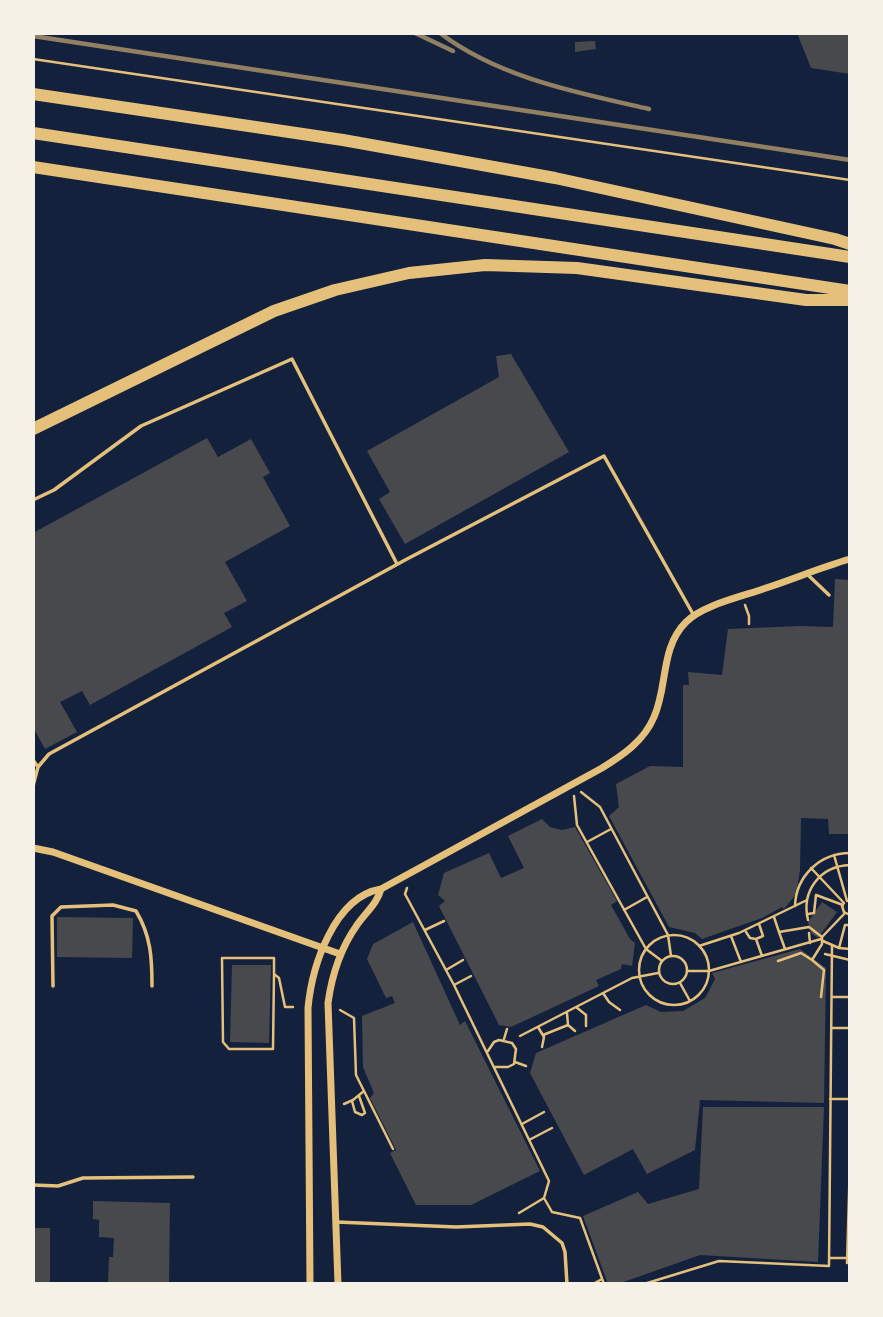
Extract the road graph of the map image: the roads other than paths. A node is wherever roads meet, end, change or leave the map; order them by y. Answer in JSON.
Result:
{"nodes":[{"id":1,"x":33,"y":94,"type":"edge"},
{"id":2,"x":33,"y":133,"type":"edge"},
{"id":3,"x":33,"y":167,"type":"edge"},
{"id":4,"x":850,"y":244,"type":"edge"},
{"id":5,"x":850,"y":257,"type":"edge"},
{"id":6,"x":850,"y":291,"type":"edge"},
{"id":7,"x":850,"y":300,"type":"edge"},
{"id":8,"x":33,"y":429,"type":"edge"},
{"id":9,"x":33,"y":500,"type":"edge"},
{"id":10,"x":850,"y":559,"type":"edge"},
{"id":11,"x":397,"y":564,"type":"junction"},
{"id":12,"x":807,"y":574,"type":"junction"},
{"id":13,"x":829,"y":594,"type":"dead end"},
{"id":14,"x":694,"y":616,"type":"junction"},
{"id":15,"x":33,"y":761,"type":"edge"},
{"id":16,"x":38,"y":767,"type":"junction"},
{"id":17,"x":33,"y":786,"type":"edge"},
{"id":18,"x":33,"y":848,"type":"edge"},
{"id":19,"x":382,"y":889,"type":"junction"},
{"id":20,"x":322,"y":948,"type":"junction"},
{"id":21,"x":340,"y":954,"type":"junction"},
{"id":22,"x":53,"y":986,"type":"dead end"},
{"id":23,"x":152,"y":986,"type":"dead end"},
{"id":24,"x":193,"y":1177,"type":"dead end"},
{"id":25,"x":33,"y":1185,"type":"edge"},
{"id":26,"x":334,"y":1223,"type":"junction"},
{"id":27,"x":310,"y":1284,"type":"edge"},
{"id":28,"x":338,"y":1284,"type":"edge"},
{"id":29,"x":567,"y":1284,"type":"edge"}],
"edges":[{"from":1,"to":4,"type":"highway"},
{"from":2,"to":5,"type":"highway"},
{"from":3,"to":6,"type":"highway"},
{"from":7,"to":8,"type":"highway"},
{"from":9,"to":11,"type":"lane"},
{"from":10,"to":12,"type":"street"},
{"from":11,"to":14,"type":"lane"},
{"from":11,"to":16,"type":"lane"},
{"from":12,"to":13,"type":"lane"},
{"from":12,"to":14,"type":"street"},
{"from":14,"to":19,"type":"street"},
{"from":15,"to":16,"type":"lane"},
{"from":16,"to":17,"type":"lane"},
{"from":18,"to":20,"type":"street"},
{"from":19,"to":20,"type":"street"},
{"from":19,"to":21,"type":"street"},
{"from":20,"to":21,"type":"street"},
{"from":20,"to":27,"type":"street"},
{"from":21,"to":26,"type":"street"},
{"from":22,"to":23,"type":"lane"},
{"from":24,"to":25,"type":"lane"},
{"from":26,"to":28,"type":"street"},
{"from":26,"to":29,"type":"lane"}]}
